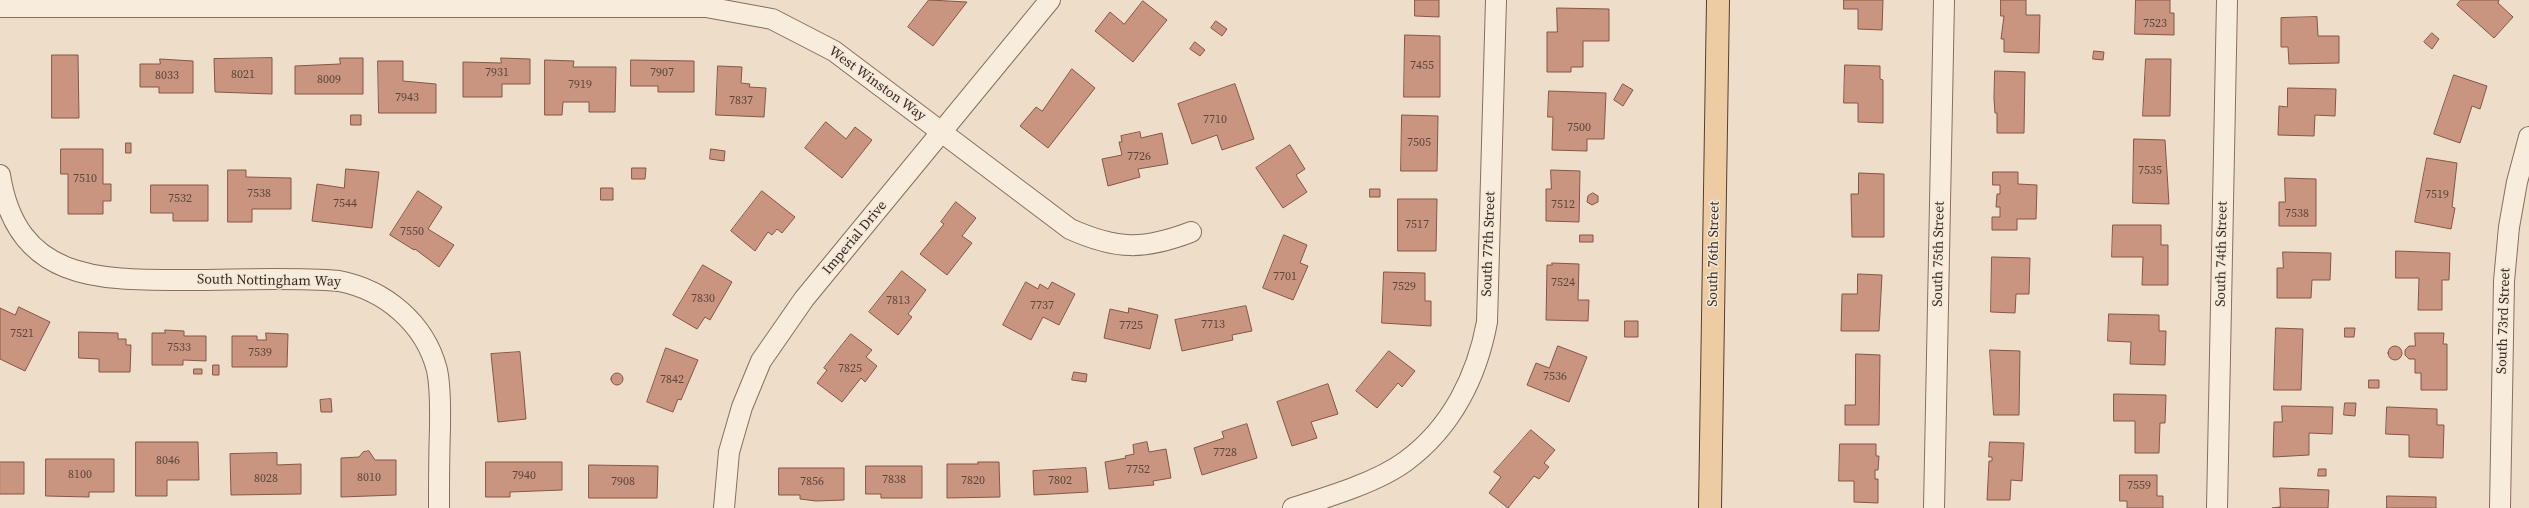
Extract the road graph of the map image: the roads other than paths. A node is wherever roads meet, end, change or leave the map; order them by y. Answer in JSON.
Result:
{"nodes":[{"id":1,"x":1050,"y":0,"type":"edge"},
{"id":2,"x":1496,"y":0,"type":"edge"},
{"id":3,"x":1718,"y":0,"type":"edge"},
{"id":4,"x":1944,"y":0,"type":"edge"},
{"id":5,"x":2227,"y":0,"type":"edge"},
{"id":6,"x":0,"y":7,"type":"edge"},
{"id":7,"x":942,"y":131,"type":"junction"},
{"id":8,"x":2529,"y":137,"type":"edge"},
{"id":9,"x":0,"y":175,"type":"edge"},
{"id":10,"x":1191,"y":232,"type":"dead end"},
{"id":11,"x":439,"y":508,"type":"edge"},
{"id":12,"x":724,"y":508,"type":"edge"},
{"id":13,"x":1293,"y":508,"type":"edge"},
{"id":14,"x":1710,"y":508,"type":"edge"},
{"id":15,"x":1934,"y":508,"type":"edge"},
{"id":16,"x":2217,"y":508,"type":"edge"},
{"id":17,"x":2500,"y":508,"type":"edge"}],
"edges":[{"from":1,"to":7,"type":"street","name":"Imperial Drive"},
{"from":2,"to":13,"type":"street","name":"South 77th Street"},
{"from":3,"to":14,"type":"main road","name":"South 76th Street"},
{"from":4,"to":15,"type":"street","name":"South 75th Street"},
{"from":5,"to":16,"type":"street","name":"South 74th Street"},
{"from":6,"to":7,"type":"street","name":"West Winston Way"},
{"from":7,"to":10,"type":"street","name":"West Winston Way"},
{"from":7,"to":12,"type":"street","name":"Imperial Drive"},
{"from":8,"to":17,"type":"street","name":"South 73rd Street"},
{"from":9,"to":11,"type":"street","name":"South Nottingham Way"}]}
